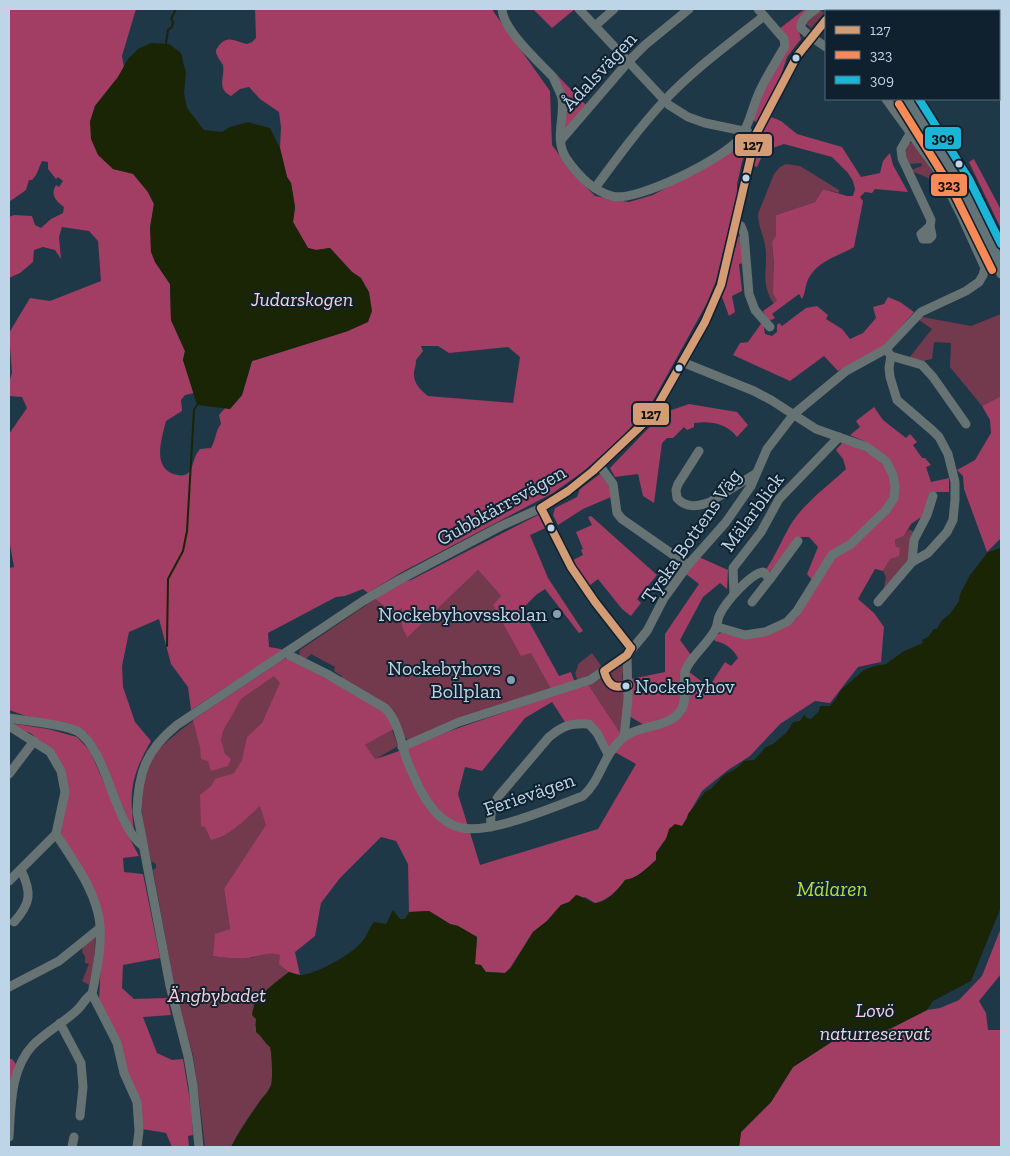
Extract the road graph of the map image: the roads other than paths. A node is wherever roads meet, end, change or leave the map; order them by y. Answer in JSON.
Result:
{"nodes":[{"id":1,"x":502,"y":9,"type":"edge"},
{"id":2,"x":579,"y":9,"type":"edge"},
{"id":3,"x":614,"y":9,"type":"edge"},
{"id":4,"x":689,"y":9,"type":"edge"},
{"id":5,"x":816,"y":9,"type":"edge"},
{"id":6,"x":761,"y":12,"type":"edge"},
{"id":7,"x":825,"y":21,"type":"edge"},
{"id":8,"x":595,"y":26,"type":"junction"},
{"id":9,"x":811,"y":37,"type":"junction"},
{"id":10,"x":825,"y":46,"type":"edge"},
{"id":11,"x":628,"y":62,"type":"junction"},
{"id":12,"x":665,"y":100,"type":"junction"},
{"id":13,"x":887,"y":100,"type":"edge"},
{"id":14,"x":908,"y":100,"type":"edge"},
{"id":15,"x":916,"y":100,"type":"edge"},
{"id":16,"x":744,"y":131,"type":"junction"},
{"id":17,"x":911,"y":132,"type":"junction"},
{"id":18,"x":756,"y":134,"type":"junction"},
{"id":19,"x":561,"y":140,"type":"junction"},
{"id":20,"x":595,"y":188,"type":"junction"},
{"id":21,"x":975,"y":207,"type":"junction"},
{"id":22,"x":736,"y":223,"type":"junction"},
{"id":23,"x":930,"y":226,"type":"dead end"},
{"id":24,"x":1001,"y":255,"type":"edge"},
{"id":25,"x":984,"y":266,"type":"junction"},
{"id":26,"x":1000,"y":269,"type":"edge"},
{"id":27,"x":770,"y":327,"type":"dead end"},
{"id":28,"x":888,"y":352,"type":"junction"},
{"id":29,"x":682,"y":362,"type":"junction"},
{"id":30,"x":794,"y":414,"type":"junction"},
{"id":31,"x":966,"y":424,"type":"dead end"},
{"id":32,"x":839,"y":437,"type":"junction"},
{"id":33,"x":699,"y":451,"type":"dead end"},
{"id":34,"x":599,"y":465,"type":"junction"},
{"id":35,"x":755,"y":474,"type":"junction"},
{"id":36,"x":933,"y":496,"type":"dead end"},
{"id":37,"x":540,"y":508,"type":"junction"},
{"id":38,"x":798,"y":541,"type":"dead end"},
{"id":39,"x":912,"y":562,"type":"junction"},
{"id":40,"x":688,"y":565,"type":"junction"},
{"id":41,"x":770,"y":579,"type":"junction"},
{"id":42,"x":734,"y":594,"type":"junction"},
{"id":43,"x":752,"y":602,"type":"dead end"},
{"id":44,"x":878,"y":602,"type":"dead end"},
{"id":45,"x":716,"y":628,"type":"junction"},
{"id":46,"x":629,"y":652,"type":"junction"},
{"id":47,"x":285,"y":653,"type":"junction"},
{"id":48,"x":9,"y":718,"type":"edge"},
{"id":49,"x":9,"y":726,"type":"edge"},
{"id":50,"x":624,"y":737,"type":"junction"},
{"id":51,"x":34,"y":741,"type":"junction"},
{"id":52,"x":402,"y":747,"type":"junction"},
{"id":53,"x":608,"y":754,"type":"junction"},
{"id":54,"x":9,"y":774,"type":"edge"},
{"id":55,"x":491,"y":827,"type":"junction"},
{"id":56,"x":56,"y":834,"type":"junction"},
{"id":57,"x":143,"y":846,"type":"junction"},
{"id":58,"x":21,"y":870,"type":"junction"},
{"id":59,"x":9,"y":881,"type":"edge"},
{"id":60,"x":14,"y":922,"type":"dead end"},
{"id":61,"x":100,"y":928,"type":"junction"},
{"id":62,"x":9,"y":987,"type":"edge"},
{"id":63,"x":92,"y":994,"type":"junction"},
{"id":64,"x":60,"y":1023,"type":"junction"},
{"id":65,"x":10,"y":1113,"type":"edge"},
{"id":66,"x":80,"y":1116,"type":"dead end"},
{"id":67,"x":74,"y":1137,"type":"dead end"},
{"id":68,"x":9,"y":1138,"type":"edge"},
{"id":69,"x":72,"y":1147,"type":"edge"},
{"id":70,"x":137,"y":1147,"type":"edge"},
{"id":71,"x":199,"y":1147,"type":"edge"}],
"edges":[{"from":1,"to":19,"type":"street"},
{"from":2,"to":8,"type":"street"},
{"from":3,"to":8,"type":"street"},
{"from":4,"to":11,"type":"street","name":"Ådalsvägen"},
{"from":5,"to":9,"type":"street"},
{"from":6,"to":12,"type":"street"},
{"from":6,"to":16,"type":"street"},
{"from":7,"to":9,"type":"street","name":"Gubbkärrsvägen"},
{"from":8,"to":11,"type":"street"},
{"from":9,"to":10,"type":"street"},
{"from":9,"to":18,"type":"street","name":"Gubbkärrsvägen"},
{"from":11,"to":12,"type":"street"},
{"from":11,"to":19,"type":"street","name":"Ådalsvägen"},
{"from":12,"to":16,"type":"street"},
{"from":12,"to":20,"type":"street"},
{"from":13,"to":17,"type":"street"},
{"from":14,"to":21,"type":"main road"},
{"from":15,"to":21,"type":"main road"},
{"from":16,"to":18,"type":"street"},
{"from":16,"to":20,"type":"street"},
{"from":17,"to":23,"type":"street"},
{"from":17,"to":25,"type":"street"},
{"from":18,"to":22,"type":"street","name":"Gubbkärrsvägen"},
{"from":19,"to":20,"type":"street"},
{"from":21,"to":24,"type":"main road"},
{"from":21,"to":26,"type":"main road"},
{"from":22,"to":27,"type":"street"},
{"from":22,"to":29,"type":"street","name":"Gubbkärrsvägen"},
{"from":25,"to":26,"type":"street"},
{"from":25,"to":28,"type":"street","name":"Tyska Bottens Väg"},
{"from":28,"to":30,"type":"street","name":"Tyska Bottens Väg"},
{"from":28,"to":31,"type":"street"},
{"from":28,"to":39,"type":"street"},
{"from":29,"to":30,"type":"street"},
{"from":29,"to":34,"type":"street","name":"Gubbkärrsvägen"},
{"from":30,"to":32,"type":"street"},
{"from":30,"to":35,"type":"street","name":"Tyska Bottens Väg"},
{"from":32,"to":42,"type":"street","name":"Mälarblick"},
{"from":32,"to":45,"type":"street"},
{"from":33,"to":35,"type":"street"},
{"from":34,"to":37,"type":"street","name":"Gubbkärrsvägen"},
{"from":34,"to":40,"type":"street"},
{"from":35,"to":40,"type":"street","name":"Tyska Bottens Väg"},
{"from":36,"to":39,"type":"street"},
{"from":37,"to":46,"type":"street"},
{"from":37,"to":47,"type":"street","name":"Gubbkärrsvägen"},
{"from":38,"to":41,"type":"street"},
{"from":39,"to":44,"type":"street"},
{"from":40,"to":46,"type":"street","name":"Tyska Bottens Väg"},
{"from":41,"to":42,"type":"street","name":"Ferievägen"},
{"from":41,"to":43,"type":"street"},
{"from":42,"to":45,"type":"street","name":"Ferievägen"},
{"from":45,"to":50,"type":"street","name":"Ferievägen"},
{"from":46,"to":50,"type":"street"},
{"from":46,"to":52,"type":"street","name":"Tyska Bottens Väg"},
{"from":47,"to":52,"type":"street","name":"Ferievägen"},
{"from":47,"to":57,"type":"street","name":"Gubbkärrsvägen"},
{"from":48,"to":57,"type":"street"},
{"from":49,"to":51,"type":"street"},
{"from":50,"to":53,"type":"street","name":"Ferievägen"},
{"from":51,"to":54,"type":"street"},
{"from":51,"to":56,"type":"street"},
{"from":52,"to":55,"type":"street","name":"Ferievägen"},
{"from":53,"to":55,"type":"street","name":"Ferievägen"},
{"from":53,"to":55,"type":"street"},
{"from":56,"to":58,"type":"street"},
{"from":56,"to":61,"type":"street"},
{"from":57,"to":71,"type":"street","name":"Gubbkärrsvägen"},
{"from":58,"to":59,"type":"street"},
{"from":58,"to":60,"type":"street"},
{"from":61,"to":62,"type":"street"},
{"from":61,"to":63,"type":"street"},
{"from":63,"to":64,"type":"street"},
{"from":63,"to":70,"type":"street"},
{"from":64,"to":65,"type":"street"},
{"from":64,"to":66,"type":"street"},
{"from":65,"to":68,"type":"street"},
{"from":67,"to":69,"type":"street"}]}
